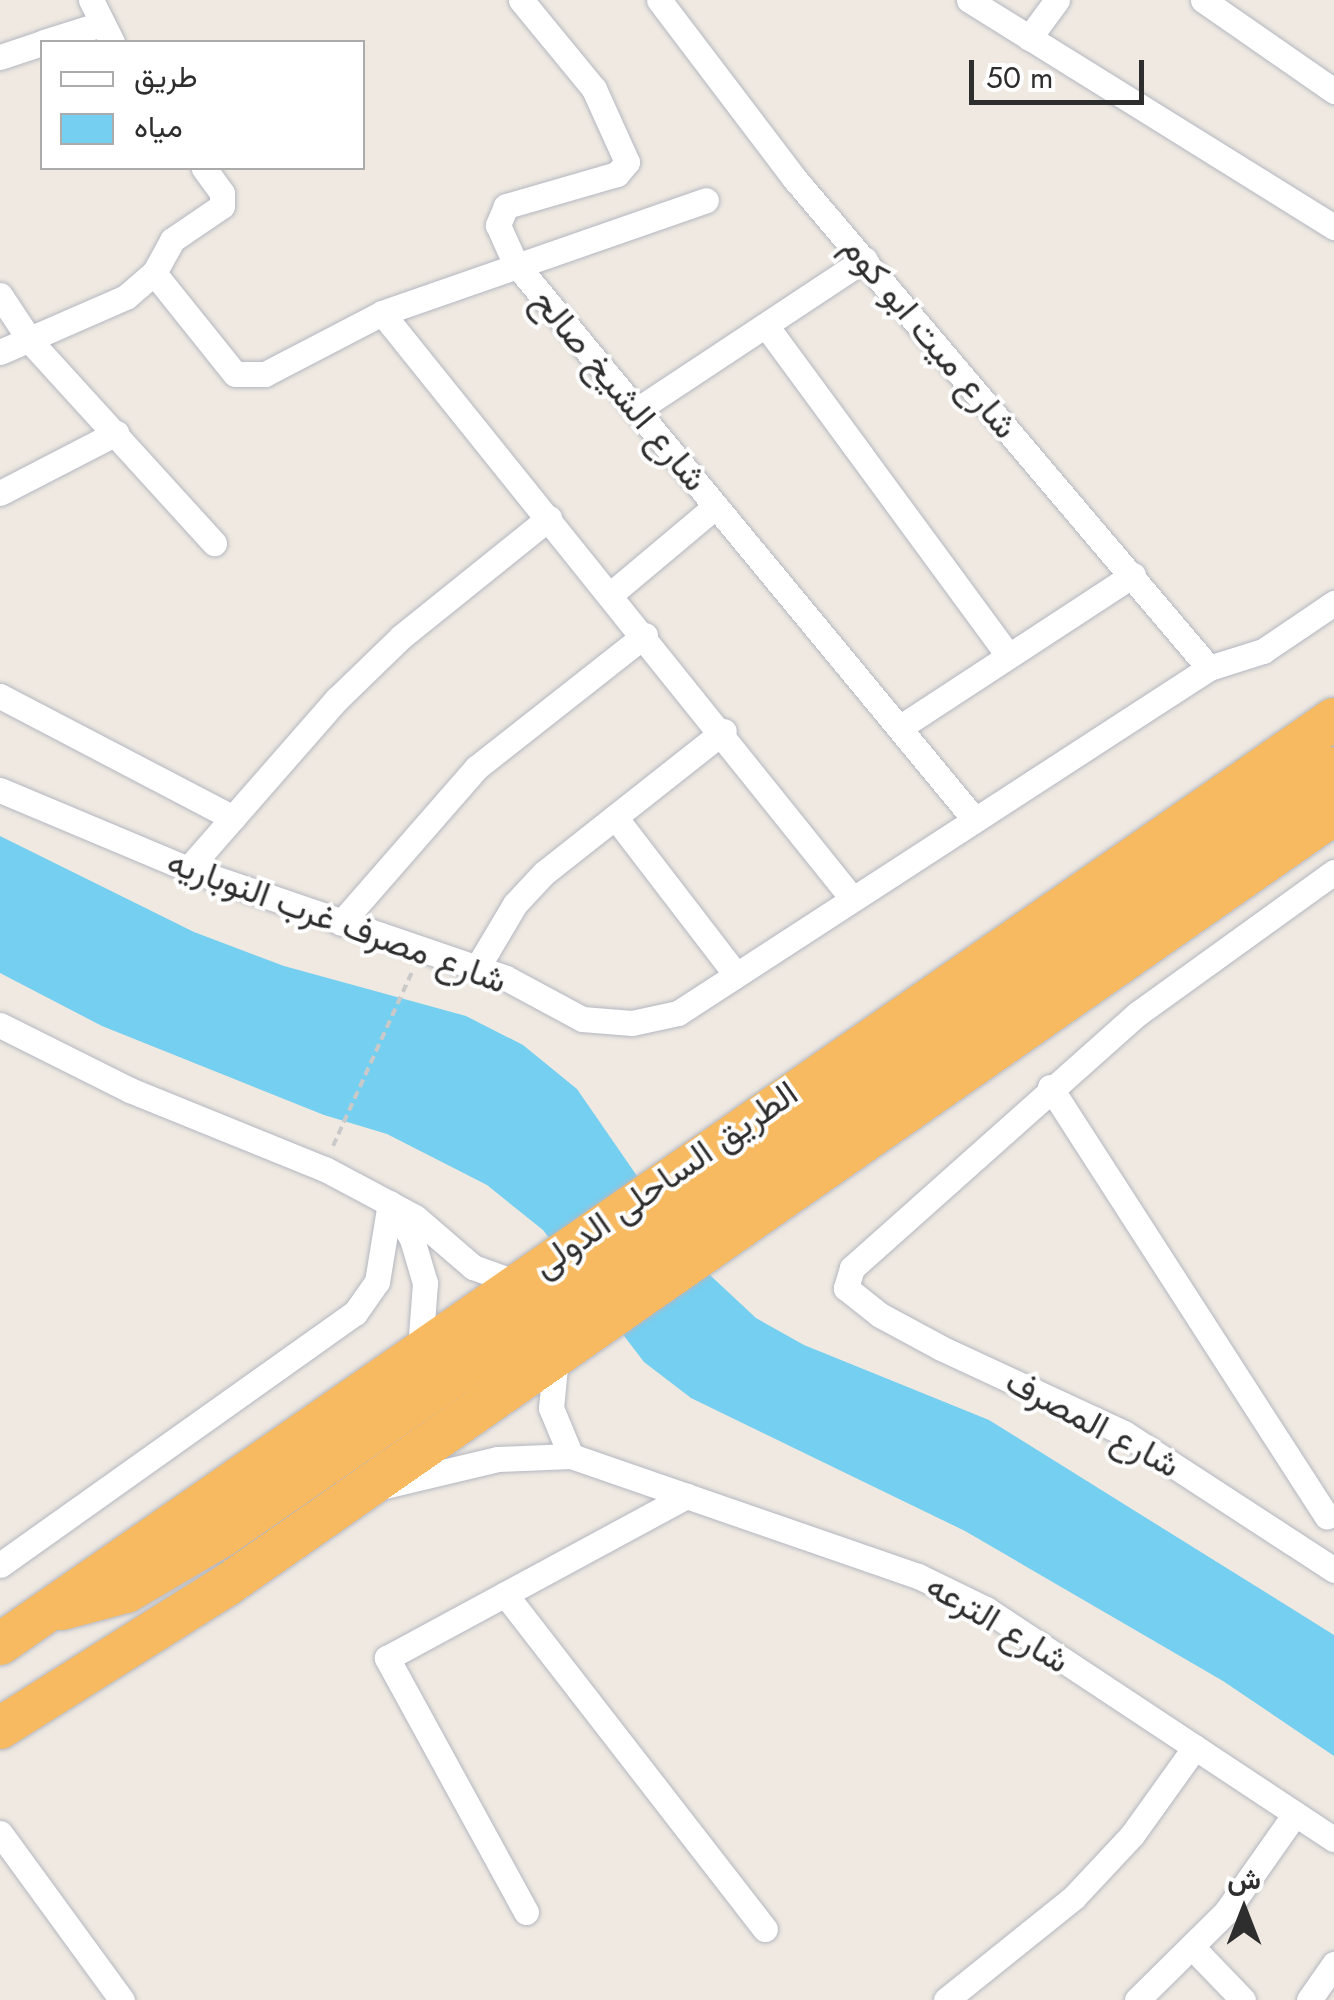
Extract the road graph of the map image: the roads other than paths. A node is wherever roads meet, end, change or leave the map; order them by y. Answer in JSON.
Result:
{"nodes":[{"id":1,"x":520,"y":0,"type":"edge"},
{"id":2,"x":659,"y":0,"type":"edge"},
{"id":3,"x":968,"y":0,"type":"edge"},
{"id":4,"x":1057,"y":0,"type":"edge"},
{"id":5,"x":1202,"y":0,"type":"edge"},
{"id":6,"x":1234,"y":9,"type":"edge"},
{"id":7,"x":101,"y":22,"type":"edge"},
{"id":8,"x":1029,"y":38,"type":"junction"},
{"id":9,"x":51,"y":40,"type":"edge"},
{"id":10,"x":40,"y":44,"type":"edge"},
{"id":11,"x":0,"y":57,"type":"edge"},
{"id":12,"x":1334,"y":91,"type":"edge"},
{"id":13,"x":205,"y":170,"type":"edge"},
{"id":14,"x":706,"y":200,"type":"dead end"},
{"id":15,"x":1334,"y":227,"type":"edge"},
{"id":16,"x":865,"y":259,"type":"junction"},
{"id":17,"x":515,"y":263,"type":"junction"},
{"id":18,"x":154,"y":273,"type":"junction"},
{"id":19,"x":0,"y":296,"type":"edge"},
{"id":20,"x":382,"y":313,"type":"junction"},
{"id":21,"x":767,"y":327,"type":"junction"},
{"id":22,"x":31,"y":342,"type":"junction"},
{"id":23,"x":0,"y":352,"type":"edge"},
{"id":24,"x":637,"y":410,"type":"junction"},
{"id":25,"x":116,"y":433,"type":"junction"},
{"id":26,"x":0,"y":493,"type":"edge"},
{"id":27,"x":716,"y":506,"type":"junction"},
{"id":28,"x":550,"y":518,"type":"junction"},
{"id":29,"x":214,"y":542,"type":"dead end"},
{"id":30,"x":1133,"y":575,"type":"junction"},
{"id":31,"x":611,"y":594,"type":"junction"},
{"id":32,"x":1334,"y":603,"type":"edge"},
{"id":33,"x":645,"y":636,"type":"junction"},
{"id":34,"x":1009,"y":656,"type":"junction"},
{"id":35,"x":1209,"y":668,"type":"junction"},
{"id":36,"x":0,"y":696,"type":"edge"},
{"id":37,"x":1334,"y":718,"type":"edge"},
{"id":38,"x":902,"y":726,"type":"junction"},
{"id":39,"x":724,"y":731,"type":"junction"},
{"id":40,"x":1334,"y":768,"type":"edge"},
{"id":41,"x":0,"y":790,"type":"edge"},
{"id":42,"x":1334,"y":814,"type":"edge"},
{"id":43,"x":615,"y":817,"type":"junction"},
{"id":44,"x":233,"y":818,"type":"junction"},
{"id":45,"x":975,"y":820,"type":"junction"},
{"id":46,"x":188,"y":869,"type":"junction"},
{"id":47,"x":1334,"y":872,"type":"edge"},
{"id":48,"x":852,"y":898,"type":"junction"},
{"id":49,"x":341,"y":923,"type":"junction"},
{"id":50,"x":477,"y":968,"type":"junction"},
{"id":51,"x":733,"y":971,"type":"junction"},
{"id":52,"x":0,"y":1026,"type":"edge"},
{"id":53,"x":1050,"y":1088,"type":"junction"},
{"id":54,"x":390,"y":1203,"type":"junction"},
{"id":55,"x":517,"y":1282,"type":"junction"},
{"id":56,"x":420,"y":1350,"type":"junction"},
{"id":57,"x":556,"y":1357,"type":"junction"},
{"id":58,"x":571,"y":1456,"type":"junction"},
{"id":59,"x":367,"y":1489,"type":"junction"},
{"id":60,"x":687,"y":1496,"type":"junction"},
{"id":61,"x":1330,"y":1514,"type":"edge"},
{"id":62,"x":1288,"y":1538,"type":"junction"},
{"id":63,"x":0,"y":1565,"type":"edge"},
{"id":64,"x":1334,"y":1570,"type":"edge"},
{"id":65,"x":505,"y":1594,"type":"junction"},
{"id":66,"x":40,"y":1613,"type":"junction"},
{"id":67,"x":0,"y":1644,"type":"edge"},
{"id":68,"x":0,"y":1728,"type":"edge"},
{"id":69,"x":1195,"y":1748,"type":"junction"},
{"id":70,"x":1296,"y":1814,"type":"junction"},
{"id":71,"x":0,"y":1832,"type":"edge"},
{"id":72,"x":1334,"y":1840,"type":"edge"},
{"id":73,"x":526,"y":1912,"type":"dead end"},
{"id":74,"x":765,"y":1928,"type":"dead end"},
{"id":75,"x":1193,"y":1948,"type":"junction"},
{"id":76,"x":1334,"y":1964,"type":"edge"},
{"id":77,"x":122,"y":2000,"type":"edge"},
{"id":78,"x":946,"y":2000,"type":"edge"},
{"id":79,"x":1137,"y":2000,"type":"edge"},
{"id":80,"x":1243,"y":2000,"type":"edge"},
{"id":81,"x":1310,"y":2000,"type":"edge"}],
"edges":[{"from":1,"to":17,"type":"street","name":"شارع الشيخ صالح"},
{"from":2,"to":16,"type":"street","name":"شارع ميت ابو كوم"},
{"from":3,"to":8,"type":"street"},
{"from":4,"to":8,"type":"street"},
{"from":5,"to":6,"type":"street"},
{"from":6,"to":12,"type":"street"},
{"from":7,"to":9,"type":"street"},
{"from":8,"to":15,"type":"street"},
{"from":10,"to":11,"type":"street"},
{"from":13,"to":18,"type":"street"},
{"from":14,"to":17,"type":"street"},
{"from":16,"to":21,"type":"street"},
{"from":16,"to":30,"type":"street","name":"شارع ميت ابو كوم"},
{"from":17,"to":20,"type":"street"},
{"from":17,"to":24,"type":"street","name":"شارع الشيخ صالح"},
{"from":18,"to":20,"type":"street"},
{"from":18,"to":22,"type":"street"},
{"from":19,"to":22,"type":"street"},
{"from":20,"to":28,"type":"street"},
{"from":21,"to":24,"type":"street"},
{"from":21,"to":34,"type":"street"},
{"from":22,"to":23,"type":"street"},
{"from":22,"to":25,"type":"street"},
{"from":24,"to":27,"type":"street","name":"شارع الشيخ صالح"},
{"from":25,"to":26,"type":"street"},
{"from":25,"to":29,"type":"street"},
{"from":27,"to":31,"type":"street"},
{"from":27,"to":38,"type":"street","name":"شارع الشيخ صالح"},
{"from":28,"to":31,"type":"street"},
{"from":28,"to":44,"type":"street"},
{"from":30,"to":34,"type":"street"},
{"from":30,"to":35,"type":"street","name":"شارع ميت ابو كوم"},
{"from":31,"to":33,"type":"street"},
{"from":32,"to":35,"type":"street"},
{"from":33,"to":39,"type":"street"},
{"from":33,"to":49,"type":"street"},
{"from":34,"to":38,"type":"street"},
{"from":35,"to":45,"type":"street"},
{"from":36,"to":44,"type":"street"},
{"from":37,"to":55,"type":"highway","name":"الطريق الساحلى الدولى"},
{"from":38,"to":45,"type":"street","name":"شارع الشيخ صالح"},
{"from":39,"to":43,"type":"street"},
{"from":39,"to":48,"type":"street"},
{"from":40,"to":66,"type":"highway"},
{"from":41,"to":46,"type":"street","name":"شارع مصرف غرب النوباريه"},
{"from":42,"to":57,"type":"highway"},
{"from":43,"to":50,"type":"street"},
{"from":43,"to":51,"type":"street"},
{"from":44,"to":46,"type":"street"},
{"from":45,"to":48,"type":"street"},
{"from":46,"to":49,"type":"street","name":"شارع مصرف غرب النوباريه"},
{"from":47,"to":53,"type":"street"},
{"from":48,"to":51,"type":"street"},
{"from":49,"to":50,"type":"street","name":"شارع مصرف غرب النوباريه"},
{"from":50,"to":51,"type":"street","name":"شارع مصرف غرب النوباريه"},
{"from":52,"to":54,"type":"street"},
{"from":53,"to":61,"type":"street"},
{"from":53,"to":62,"type":"street","name":"شارع المصرف"},
{"from":54,"to":55,"type":"street"},
{"from":54,"to":56,"type":"street"},
{"from":54,"to":63,"type":"street"},
{"from":55,"to":56,"type":"highway","name":"الطريق الساحلى الدولى"},
{"from":56,"to":66,"type":"highway","name":"الطريق الساحلى الدولى"},
{"from":57,"to":58,"type":"street"},
{"from":57,"to":59,"type":"highway"},
{"from":58,"to":59,"type":"street","name":"شارع الترعه"},
{"from":58,"to":60,"type":"street","name":"شارع الترعه"},
{"from":59,"to":68,"type":"highway"},
{"from":60,"to":65,"type":"street"},
{"from":60,"to":69,"type":"street","name":"شارع الترعه"},
{"from":61,"to":62,"type":"street"},
{"from":62,"to":64,"type":"street","name":"شارع المصرف"},
{"from":65,"to":73,"type":"street"},
{"from":65,"to":74,"type":"street"},
{"from":66,"to":67,"type":"highway","name":"الطريق الساحلى الدولى"},
{"from":69,"to":70,"type":"street","name":"شارع الترعه"},
{"from":69,"to":78,"type":"street"},
{"from":70,"to":72,"type":"street","name":"شارع الترعه"},
{"from":70,"to":75,"type":"street"},
{"from":71,"to":77,"type":"street"},
{"from":75,"to":79,"type":"street"},
{"from":75,"to":80,"type":"street"},
{"from":76,"to":81,"type":"street"}]}
